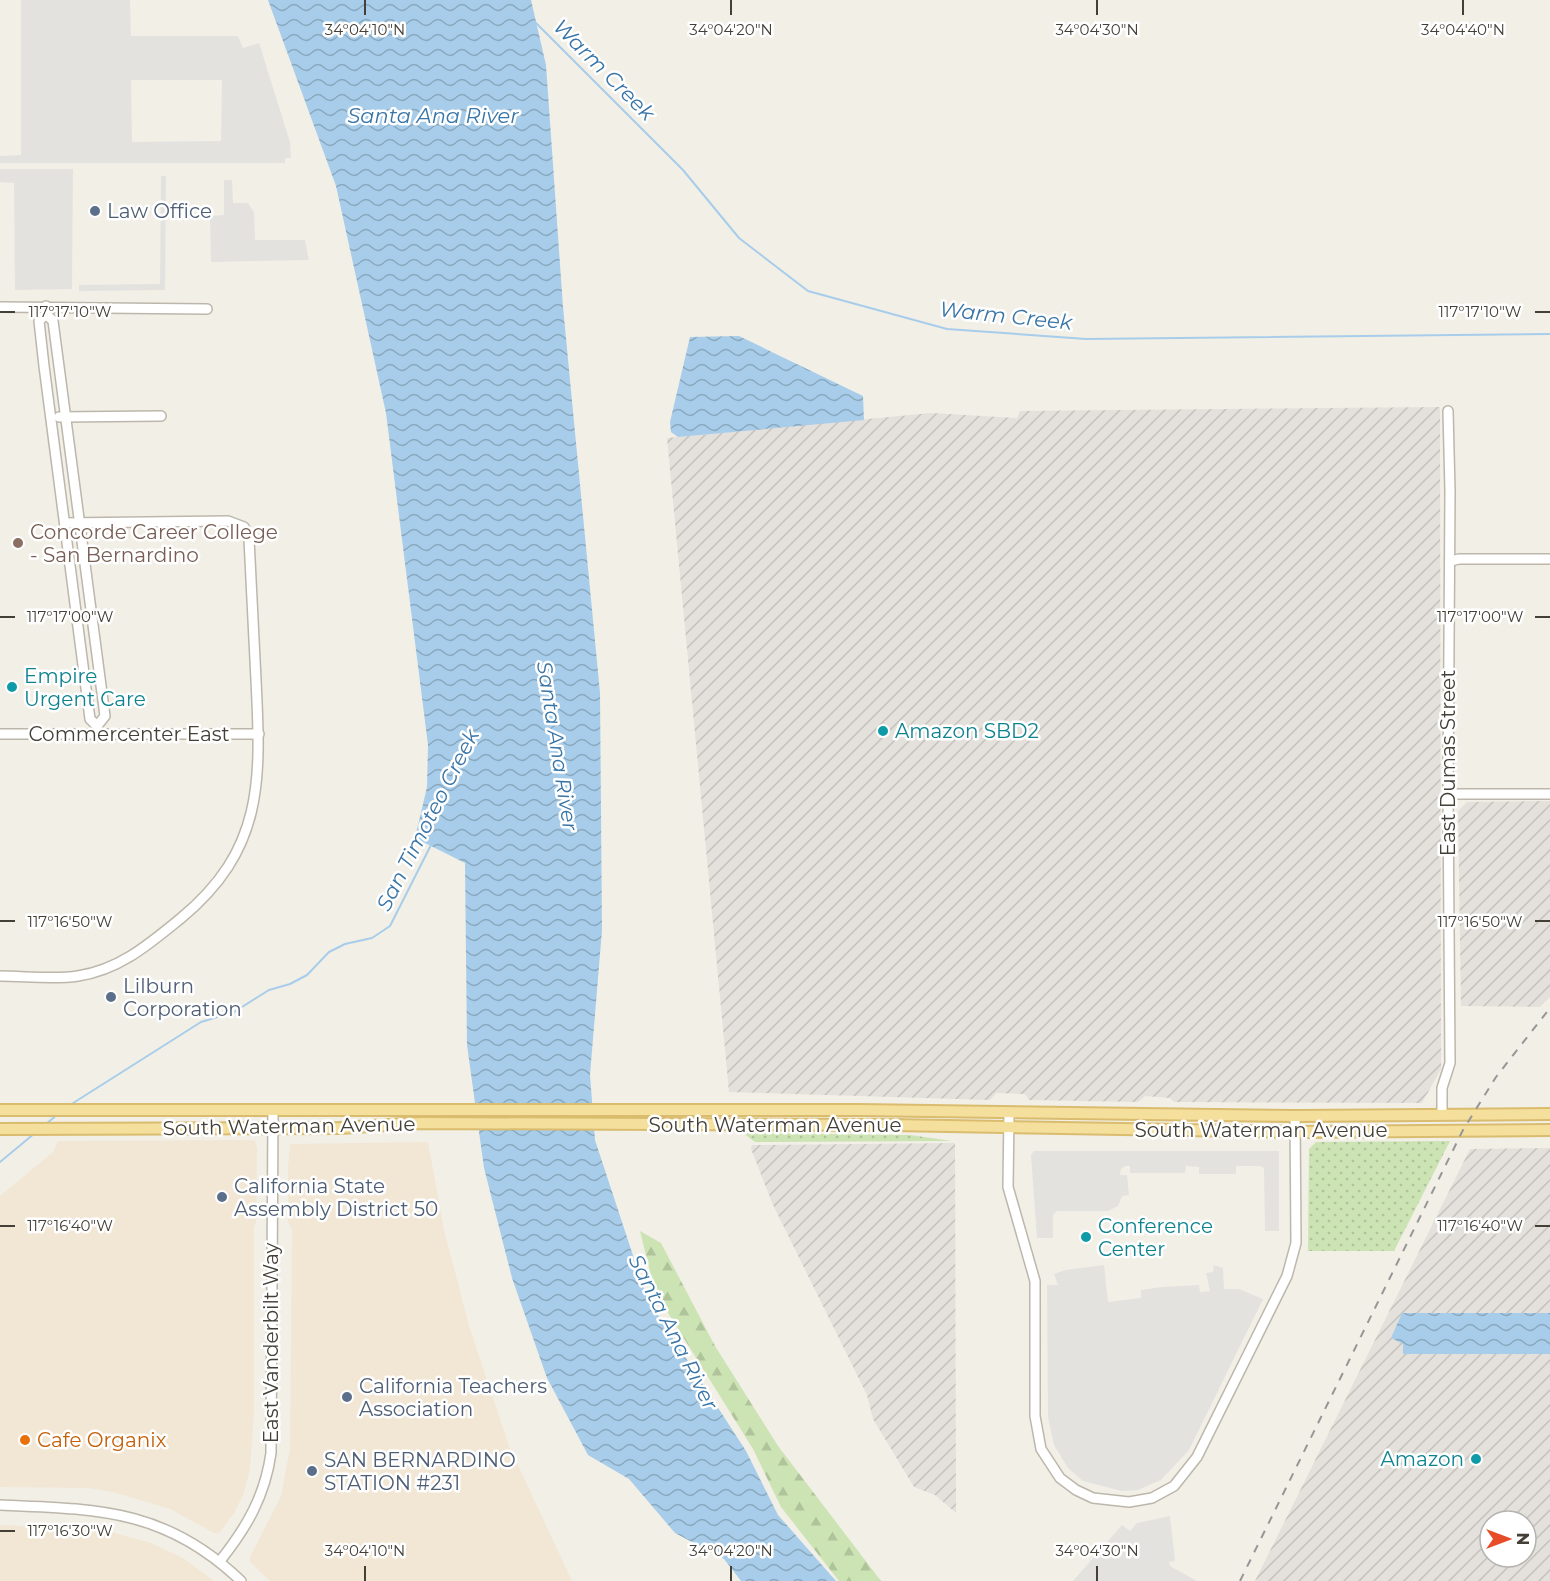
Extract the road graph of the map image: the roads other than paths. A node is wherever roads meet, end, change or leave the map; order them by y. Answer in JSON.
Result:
{"nodes":[{"id":1,"x":0,"y":307,"type":"edge"},
{"id":2,"x":207,"y":309,"type":"dead end"},
{"id":3,"x":46,"y":310,"type":"junction"},
{"id":4,"x":1448,"y":411,"type":"dead end"},
{"id":5,"x":161,"y":416,"type":"dead end"},
{"id":6,"x":51,"y":417,"type":"junction"},
{"id":7,"x":65,"y":417,"type":"junction"},
{"id":8,"x":65,"y":523,"type":"junction"},
{"id":9,"x":80,"y":523,"type":"junction"},
{"id":10,"x":1550,"y":559,"type":"edge"},
{"id":11,"x":1450,"y":561,"type":"junction"},
{"id":12,"x":98,"y":731,"type":"junction"},
{"id":13,"x":0,"y":734,"type":"edge"},
{"id":14,"x":259,"y":734,"type":"junction"},
{"id":15,"x":1448,"y":794,"type":"junction"},
{"id":16,"x":1550,"y":794,"type":"edge"},
{"id":17,"x":0,"y":976,"type":"edge"},
{"id":18,"x":0,"y":1110,"type":"edge"},
{"id":19,"x":273,"y":1111,"type":"junction"},
{"id":20,"x":1009,"y":1113,"type":"junction"},
{"id":21,"x":1442,"y":1114,"type":"junction"},
{"id":22,"x":1550,"y":1114,"type":"edge"},
{"id":23,"x":1295,"y":1116,"type":"junction"},
{"id":24,"x":1009,"y":1127,"type":"junction"},
{"id":25,"x":273,"y":1128,"type":"junction"},
{"id":26,"x":0,"y":1129,"type":"edge"},
{"id":27,"x":1550,"y":1131,"type":"edge"},
{"id":28,"x":1294,"y":1132,"type":"junction"},
{"id":29,"x":0,"y":1505,"type":"edge"},
{"id":30,"x":220,"y":1561,"type":"junction"},
{"id":31,"x":241,"y":1581,"type":"edge"}],
"edges":[{"from":1,"to":3,"type":"street"},
{"from":2,"to":3,"type":"street"},
{"from":3,"to":6,"type":"street"},
{"from":3,"to":7,"type":"street"},
{"from":4,"to":11,"type":"street","name":"East Dumas Street"},
{"from":5,"to":7,"type":"street"},
{"from":6,"to":7,"type":"street"},
{"from":6,"to":8,"type":"street"},
{"from":7,"to":9,"type":"street"},
{"from":8,"to":9,"type":"street"},
{"from":8,"to":12,"type":"street"},
{"from":9,"to":12,"type":"street"},
{"from":9,"to":14,"type":"street"},
{"from":10,"to":11,"type":"street"},
{"from":11,"to":15,"type":"street","name":"East Dumas Street"},
{"from":12,"to":13,"type":"street","name":"Commercenter East"},
{"from":12,"to":14,"type":"street","name":"Commercenter East"},
{"from":14,"to":17,"type":"street"},
{"from":15,"to":16,"type":"street"},
{"from":15,"to":21,"type":"street","name":"East Dumas Street"},
{"from":18,"to":19,"type":"main road","name":"South Waterman Avenue"},
{"from":19,"to":20,"type":"main road","name":"South Waterman Avenue"},
{"from":19,"to":25,"type":"street","name":"East Vanderbilt Way"},
{"from":20,"to":23,"type":"main road","name":"South Waterman Avenue"},
{"from":20,"to":24,"type":"street"},
{"from":21,"to":22,"type":"main road","name":"South Waterman Avenue"},
{"from":21,"to":23,"type":"main road","name":"South Waterman Avenue"},
{"from":23,"to":28,"type":"street"},
{"from":24,"to":25,"type":"main road","name":"South Waterman Avenue"},
{"from":24,"to":28,"type":"main road","name":"South Waterman Avenue"},
{"from":24,"to":28,"type":"street"},
{"from":25,"to":26,"type":"main road","name":"South Waterman Avenue"},
{"from":25,"to":30,"type":"street","name":"East Vanderbilt Way"},
{"from":27,"to":28,"type":"main road","name":"South Waterman Avenue"},
{"from":29,"to":30,"type":"street"},
{"from":30,"to":31,"type":"street"}]}
